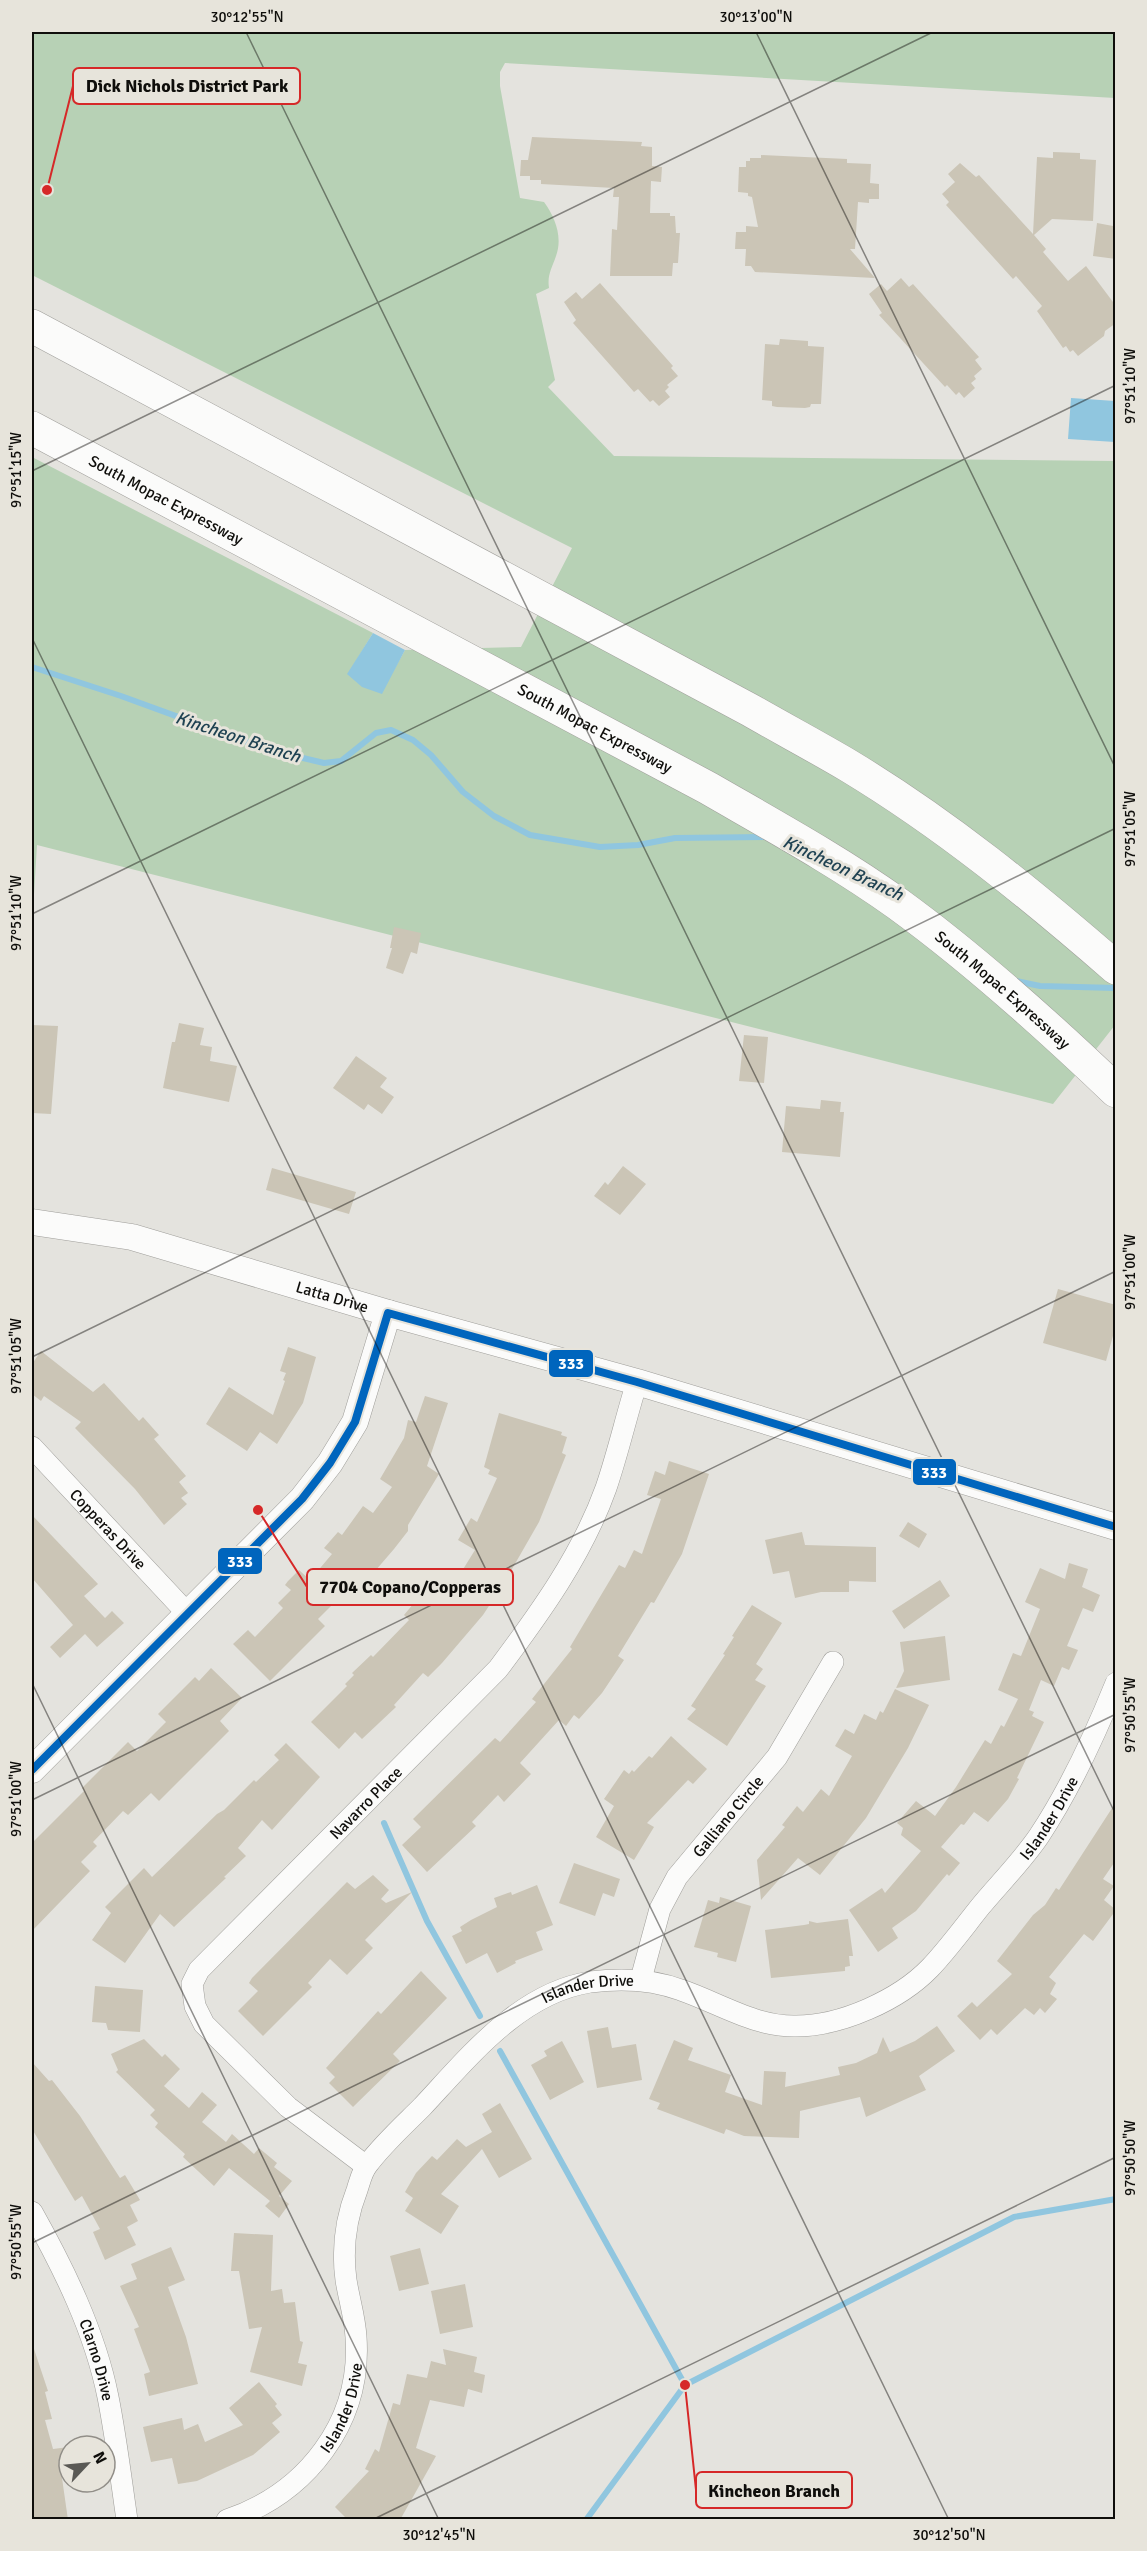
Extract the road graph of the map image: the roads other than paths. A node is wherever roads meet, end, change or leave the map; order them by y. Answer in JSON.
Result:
{"nodes":[{"id":1,"x":32,"y":326,"type":"edge"},
{"id":2,"x":32,"y":428,"type":"edge"},
{"id":3,"x":1116,"y":968,"type":"edge"},
{"id":4,"x":1116,"y":1091,"type":"edge"},
{"id":5,"x":32,"y":1222,"type":"edge"},
{"id":6,"x":388,"y":1313,"type":"junction"},
{"id":7,"x":637,"y":1382,"type":"junction"},
{"id":8,"x":32,"y":1447,"type":"edge"},
{"id":9,"x":1116,"y":1527,"type":"edge"},
{"id":10,"x":186,"y":1612,"type":"junction"},
{"id":11,"x":833,"y":1662,"type":"dead end"},
{"id":12,"x":1116,"y":1683,"type":"edge"},
{"id":13,"x":32,"y":1770,"type":"edge"},
{"id":14,"x":641,"y":1979,"type":"junction"},
{"id":15,"x":366,"y":2166,"type":"junction"},
{"id":16,"x":32,"y":2212,"type":"edge"},
{"id":17,"x":127,"y":2520,"type":"edge"},
{"id":18,"x":227,"y":2520,"type":"edge"}],
"edges":[{"from":1,"to":3,"type":"highway"},
{"from":2,"to":4,"type":"highway","name":"South Mopac Expressway"},
{"from":5,"to":6,"type":"street","name":"Latta Drive"},
{"from":6,"to":7,"type":"street","name":"Latta Drive"},
{"from":6,"to":10,"type":"street"},
{"from":7,"to":9,"type":"street","name":"Latta Drive"},
{"from":7,"to":15,"type":"street","name":"Navarro Place"},
{"from":8,"to":10,"type":"street","name":"Copperas Drive"},
{"from":10,"to":13,"type":"street"},
{"from":11,"to":14,"type":"street","name":"Galliano Circle"},
{"from":12,"to":14,"type":"street","name":"Islander Drive"},
{"from":14,"to":15,"type":"street","name":"Islander Drive"},
{"from":15,"to":18,"type":"street","name":"Islander Drive"},
{"from":16,"to":17,"type":"street","name":"Clarno Drive"}]}
